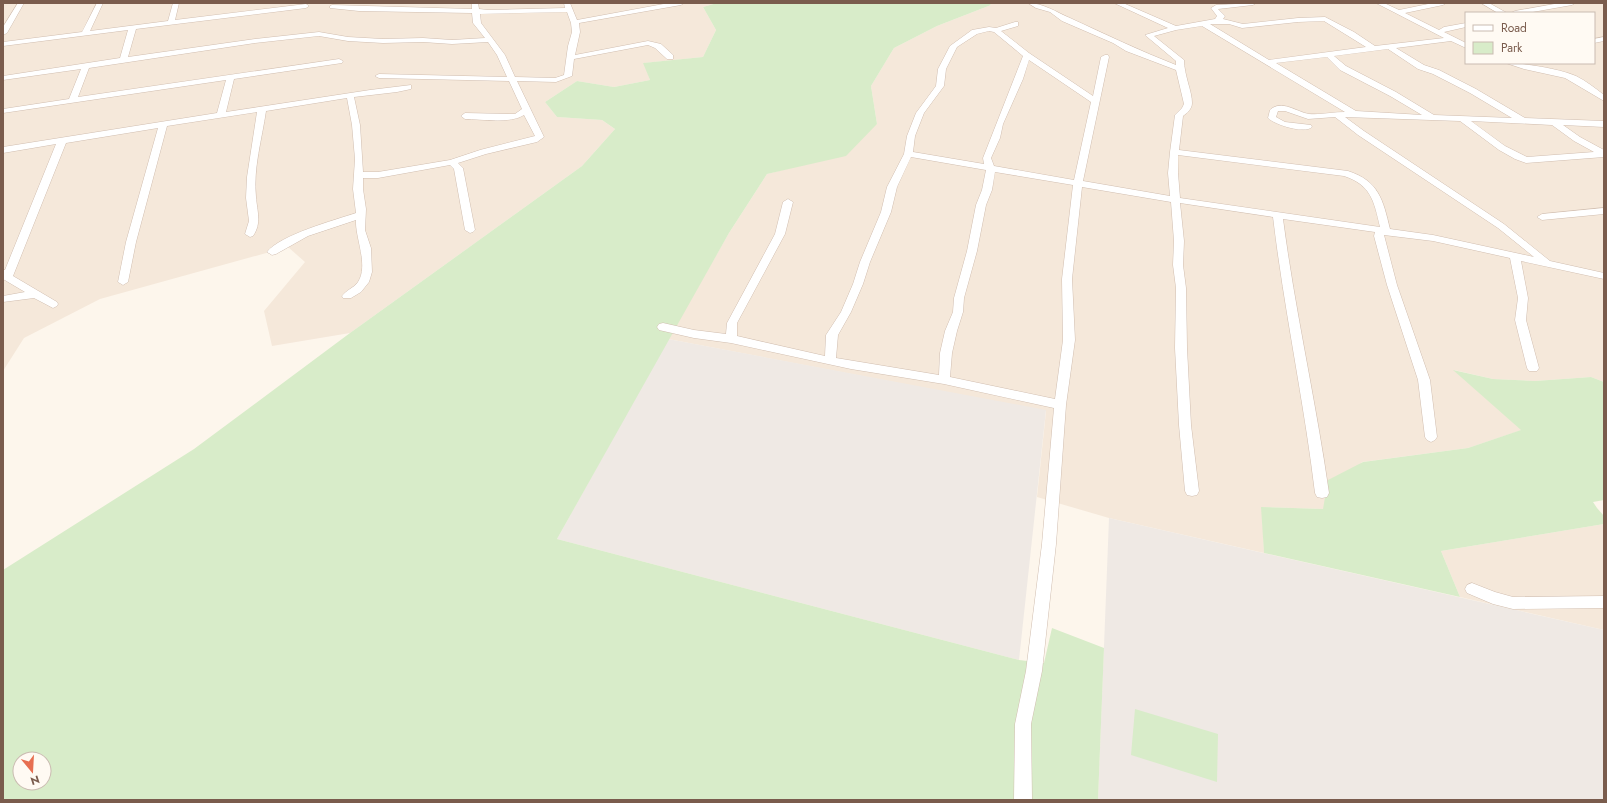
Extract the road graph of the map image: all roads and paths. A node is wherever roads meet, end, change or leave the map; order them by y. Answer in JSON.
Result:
{"nodes":[{"id":1,"x":21,"y":3,"type":"edge"},
{"id":2,"x":100,"y":3,"type":"edge"},
{"id":3,"x":176,"y":3,"type":"edge"},
{"id":4,"x":255,"y":3,"type":"edge"},
{"id":5,"x":681,"y":3,"type":"edge"},
{"id":6,"x":1031,"y":3,"type":"edge"},
{"id":7,"x":1116,"y":3,"type":"edge"},
{"id":8,"x":1253,"y":3,"type":"edge"},
{"id":9,"x":1379,"y":3,"type":"edge"},
{"id":10,"x":1443,"y":3,"type":"edge"},
{"id":11,"x":1484,"y":3,"type":"edge"},
{"id":12,"x":1572,"y":3,"type":"edge"},
{"id":13,"x":1555,"y":4,"type":"edge"},
{"id":14,"x":306,"y":6,"type":"dead end"},
{"id":15,"x":332,"y":7,"type":"dead end"},
{"id":16,"x":475,"y":7,"type":"edge"},
{"id":17,"x":568,"y":7,"type":"edge"},
{"id":18,"x":254,"y":12,"type":"junction"},
{"id":19,"x":1400,"y":12,"type":"junction"},
{"id":20,"x":1501,"y":12,"type":"edge"},
{"id":21,"x":1519,"y":12,"type":"edge"},
{"id":22,"x":14,"y":14,"type":"junction"},
{"id":23,"x":3,"y":15,"type":"edge"},
{"id":24,"x":1218,"y":21,"type":"junction"},
{"id":25,"x":171,"y":22,"type":"junction"},
{"id":26,"x":575,"y":22,"type":"junction"},
{"id":27,"x":1015,"y":24,"type":"dead end"},
{"id":28,"x":1204,"y":24,"type":"junction"},
{"id":29,"x":1465,"y":25,"type":"edge"},
{"id":30,"x":133,"y":27,"type":"junction"},
{"id":31,"x":1175,"y":28,"type":"junction"},
{"id":32,"x":996,"y":30,"type":"junction"},
{"id":33,"x":1442,"y":31,"type":"junction"},
{"id":34,"x":3,"y":33,"type":"edge"},
{"id":35,"x":85,"y":33,"type":"junction"},
{"id":36,"x":1450,"y":39,"type":"junction"},
{"id":37,"x":489,"y":40,"type":"junction"},
{"id":38,"x":3,"y":44,"type":"edge"},
{"id":39,"x":1388,"y":46,"type":"junction"},
{"id":40,"x":1465,"y":46,"type":"edge"},
{"id":41,"x":1372,"y":48,"type":"junction"},
{"id":42,"x":1027,"y":55,"type":"junction"},
{"id":43,"x":1329,"y":55,"type":"junction"},
{"id":44,"x":571,"y":56,"type":"junction"},
{"id":45,"x":670,"y":57,"type":"dead end"},
{"id":46,"x":1105,"y":57,"type":"dead end"},
{"id":47,"x":124,"y":60,"type":"junction"},
{"id":48,"x":339,"y":61,"type":"dead end"},
{"id":49,"x":1268,"y":62,"type":"junction"},
{"id":50,"x":1513,"y":64,"type":"edge"},
{"id":51,"x":1552,"y":64,"type":"edge"},
{"id":52,"x":86,"y":65,"type":"junction"},
{"id":53,"x":1180,"y":69,"type":"junction"},
{"id":54,"x":379,"y":76,"type":"dead end"},
{"id":55,"x":1569,"y":76,"type":"junction"},
{"id":56,"x":3,"y":78,"type":"edge"},
{"id":57,"x":230,"y":78,"type":"junction"},
{"id":58,"x":512,"y":79,"type":"junction"},
{"id":59,"x":408,"y":86,"type":"dead end"},
{"id":60,"x":350,"y":95,"type":"junction"},
{"id":61,"x":1604,"y":99,"type":"edge"},
{"id":62,"x":73,"y":100,"type":"junction"},
{"id":63,"x":1095,"y":101,"type":"junction"},
{"id":64,"x":262,"y":109,"type":"junction"},
{"id":65,"x":526,"y":110,"type":"junction"},
{"id":66,"x":3,"y":111,"type":"edge"},
{"id":67,"x":1353,"y":113,"type":"junction"},
{"id":68,"x":1418,"y":113,"type":"junction"},
{"id":69,"x":1336,"y":114,"type":"junction"},
{"id":70,"x":221,"y":115,"type":"junction"},
{"id":71,"x":465,"y":116,"type":"dead end"},
{"id":72,"x":1463,"y":120,"type":"junction"},
{"id":73,"x":1525,"y":122,"type":"junction"},
{"id":74,"x":1555,"y":123,"type":"junction"},
{"id":75,"x":1604,"y":124,"type":"edge"},
{"id":76,"x":163,"y":125,"type":"junction"},
{"id":77,"x":1308,"y":127,"type":"dead end"},
{"id":78,"x":62,"y":141,"type":"junction"},
{"id":79,"x":3,"y":150,"type":"edge"},
{"id":80,"x":1174,"y":152,"type":"junction"},
{"id":81,"x":908,"y":154,"type":"junction"},
{"id":82,"x":1604,"y":154,"type":"edge"},
{"id":83,"x":452,"y":162,"type":"junction"},
{"id":84,"x":991,"y":169,"type":"junction"},
{"id":85,"x":359,"y":174,"type":"junction"},
{"id":86,"x":1078,"y":183,"type":"junction"},
{"id":87,"x":1176,"y":200,"type":"junction"},
{"id":88,"x":788,"y":202,"type":"dead end"},
{"id":89,"x":1604,"y":211,"type":"edge"},
{"id":90,"x":361,"y":215,"type":"junction"},
{"id":91,"x":1278,"y":215,"type":"junction"},
{"id":92,"x":1542,"y":217,"type":"dead end"},
{"id":93,"x":470,"y":230,"type":"dead end"},
{"id":94,"x":1386,"y":231,"type":"junction"},
{"id":95,"x":250,"y":234,"type":"dead end"},
{"id":96,"x":272,"y":252,"type":"dead end"},
{"id":97,"x":1515,"y":256,"type":"junction"},
{"id":98,"x":1549,"y":264,"type":"junction"},
{"id":99,"x":5,"y":275,"type":"edge"},
{"id":100,"x":1604,"y":276,"type":"edge"},
{"id":101,"x":123,"y":282,"type":"dead end"},
{"id":102,"x":36,"y":294,"type":"junction"},
{"id":103,"x":347,"y":296,"type":"dead end"},
{"id":104,"x":3,"y":299,"type":"edge"},
{"id":105,"x":53,"y":304,"type":"dead end"},
{"id":106,"x":663,"y":327,"type":"dead end"},
{"id":107,"x":731,"y":339,"type":"junction"},
{"id":108,"x":830,"y":360,"type":"junction"},
{"id":109,"x":1534,"y":368,"type":"dead end"},
{"id":110,"x":944,"y":380,"type":"junction"},
{"id":111,"x":1060,"y":405,"type":"junction"},
{"id":112,"x":1431,"y":437,"type":"dead end"},
{"id":113,"x":1192,"y":491,"type":"dead end"},
{"id":114,"x":1322,"y":494,"type":"dead end"},
{"id":115,"x":1472,"y":589,"type":"dead end"},
{"id":116,"x":1604,"y":602,"type":"edge"},
{"id":117,"x":1023,"y":800,"type":"edge"}],
"edges":[{"from":1,"to":22,"type":"street"},
{"from":2,"to":35,"type":"street"},
{"from":3,"to":25,"type":"street"},
{"from":4,"to":18,"type":"street"},
{"from":5,"to":26,"type":"street"},
{"from":6,"to":53,"type":"street"},
{"from":7,"to":31,"type":"street"},
{"from":8,"to":24,"type":"street"},
{"from":9,"to":19,"type":"street"},
{"from":10,"to":19,"type":"street"},
{"from":11,"to":20,"type":"street"},
{"from":12,"to":13,"type":"street"},
{"from":13,"to":21,"type":"street"},
{"from":14,"to":18,"type":"street"},
{"from":15,"to":16,"type":"street"},
{"from":16,"to":17,"type":"street"},
{"from":16,"to":37,"type":"street"},
{"from":17,"to":26,"type":"street"},
{"from":18,"to":25,"type":"street"},
{"from":19,"to":33,"type":"street"},
{"from":22,"to":23,"type":"street"},
{"from":22,"to":34,"type":"street"},
{"from":24,"to":28,"type":"street"},
{"from":24,"to":41,"type":"street"},
{"from":25,"to":30,"type":"street"},
{"from":26,"to":44,"type":"street"},
{"from":27,"to":32,"type":"street"},
{"from":28,"to":31,"type":"street"},
{"from":28,"to":49,"type":"street"},
{"from":29,"to":33,"type":"street"},
{"from":30,"to":35,"type":"street"},
{"from":30,"to":47,"type":"street"},
{"from":31,"to":53,"type":"street"},
{"from":32,"to":42,"type":"street"},
{"from":32,"to":81,"type":"street"},
{"from":33,"to":36,"type":"street"},
{"from":35,"to":38,"type":"street"},
{"from":36,"to":39,"type":"street"},
{"from":36,"to":40,"type":"street"},
{"from":37,"to":47,"type":"street"},
{"from":37,"to":58,"type":"street"},
{"from":39,"to":41,"type":"street"},
{"from":39,"to":73,"type":"street"},
{"from":41,"to":43,"type":"street"},
{"from":42,"to":63,"type":"street"},
{"from":42,"to":84,"type":"street"},
{"from":43,"to":49,"type":"street"},
{"from":43,"to":68,"type":"street"},
{"from":44,"to":45,"type":"street"},
{"from":44,"to":58,"type":"street"},
{"from":46,"to":63,"type":"street"},
{"from":47,"to":52,"type":"street"},
{"from":48,"to":57,"type":"street"},
{"from":49,"to":67,"type":"street"},
{"from":50,"to":55,"type":"street"},
{"from":51,"to":55,"type":"street"},
{"from":52,"to":56,"type":"street"},
{"from":52,"to":62,"type":"street"},
{"from":53,"to":80,"type":"street"},
{"from":54,"to":58,"type":"street"},
{"from":55,"to":61,"type":"street"},
{"from":57,"to":62,"type":"street"},
{"from":57,"to":70,"type":"street"},
{"from":58,"to":65,"type":"street"},
{"from":59,"to":60,"type":"street"},
{"from":60,"to":64,"type":"street"},
{"from":60,"to":85,"type":"street"},
{"from":62,"to":66,"type":"street"},
{"from":63,"to":86,"type":"street"},
{"from":64,"to":70,"type":"street"},
{"from":64,"to":95,"type":"street"},
{"from":65,"to":71,"type":"street"},
{"from":65,"to":83,"type":"street"},
{"from":67,"to":68,"type":"street"},
{"from":67,"to":69,"type":"street"},
{"from":68,"to":72,"type":"street"},
{"from":69,"to":77,"type":"street"},
{"from":69,"to":98,"type":"street"},
{"from":70,"to":76,"type":"street"},
{"from":72,"to":73,"type":"street"},
{"from":72,"to":82,"type":"street"},
{"from":73,"to":74,"type":"street"},
{"from":74,"to":75,"type":"street"},
{"from":74,"to":82,"type":"street"},
{"from":76,"to":78,"type":"street"},
{"from":76,"to":101,"type":"street"},
{"from":78,"to":79,"type":"street"},
{"from":78,"to":99,"type":"street"},
{"from":80,"to":87,"type":"street"},
{"from":80,"to":94,"type":"street"},
{"from":81,"to":84,"type":"street"},
{"from":81,"to":108,"type":"street"},
{"from":83,"to":85,"type":"street"},
{"from":83,"to":93,"type":"street"},
{"from":84,"to":86,"type":"street"},
{"from":84,"to":110,"type":"street"},
{"from":85,"to":90,"type":"street"},
{"from":86,"to":87,"type":"street"},
{"from":86,"to":111,"type":"street"},
{"from":87,"to":91,"type":"street"},
{"from":87,"to":113,"type":"street"},
{"from":88,"to":107,"type":"street"},
{"from":89,"to":92,"type":"street"},
{"from":90,"to":96,"type":"street"},
{"from":90,"to":103,"type":"street"},
{"from":91,"to":94,"type":"street"},
{"from":91,"to":114,"type":"street"},
{"from":94,"to":97,"type":"street"},
{"from":94,"to":112,"type":"street"},
{"from":97,"to":98,"type":"street"},
{"from":97,"to":109,"type":"street"},
{"from":98,"to":100,"type":"street"},
{"from":99,"to":102,"type":"street"},
{"from":102,"to":104,"type":"street"},
{"from":102,"to":105,"type":"street"},
{"from":106,"to":107,"type":"street"},
{"from":107,"to":108,"type":"street"},
{"from":108,"to":110,"type":"street"},
{"from":110,"to":111,"type":"street"},
{"from":111,"to":117,"type":"street"},
{"from":115,"to":116,"type":"street"}]}
